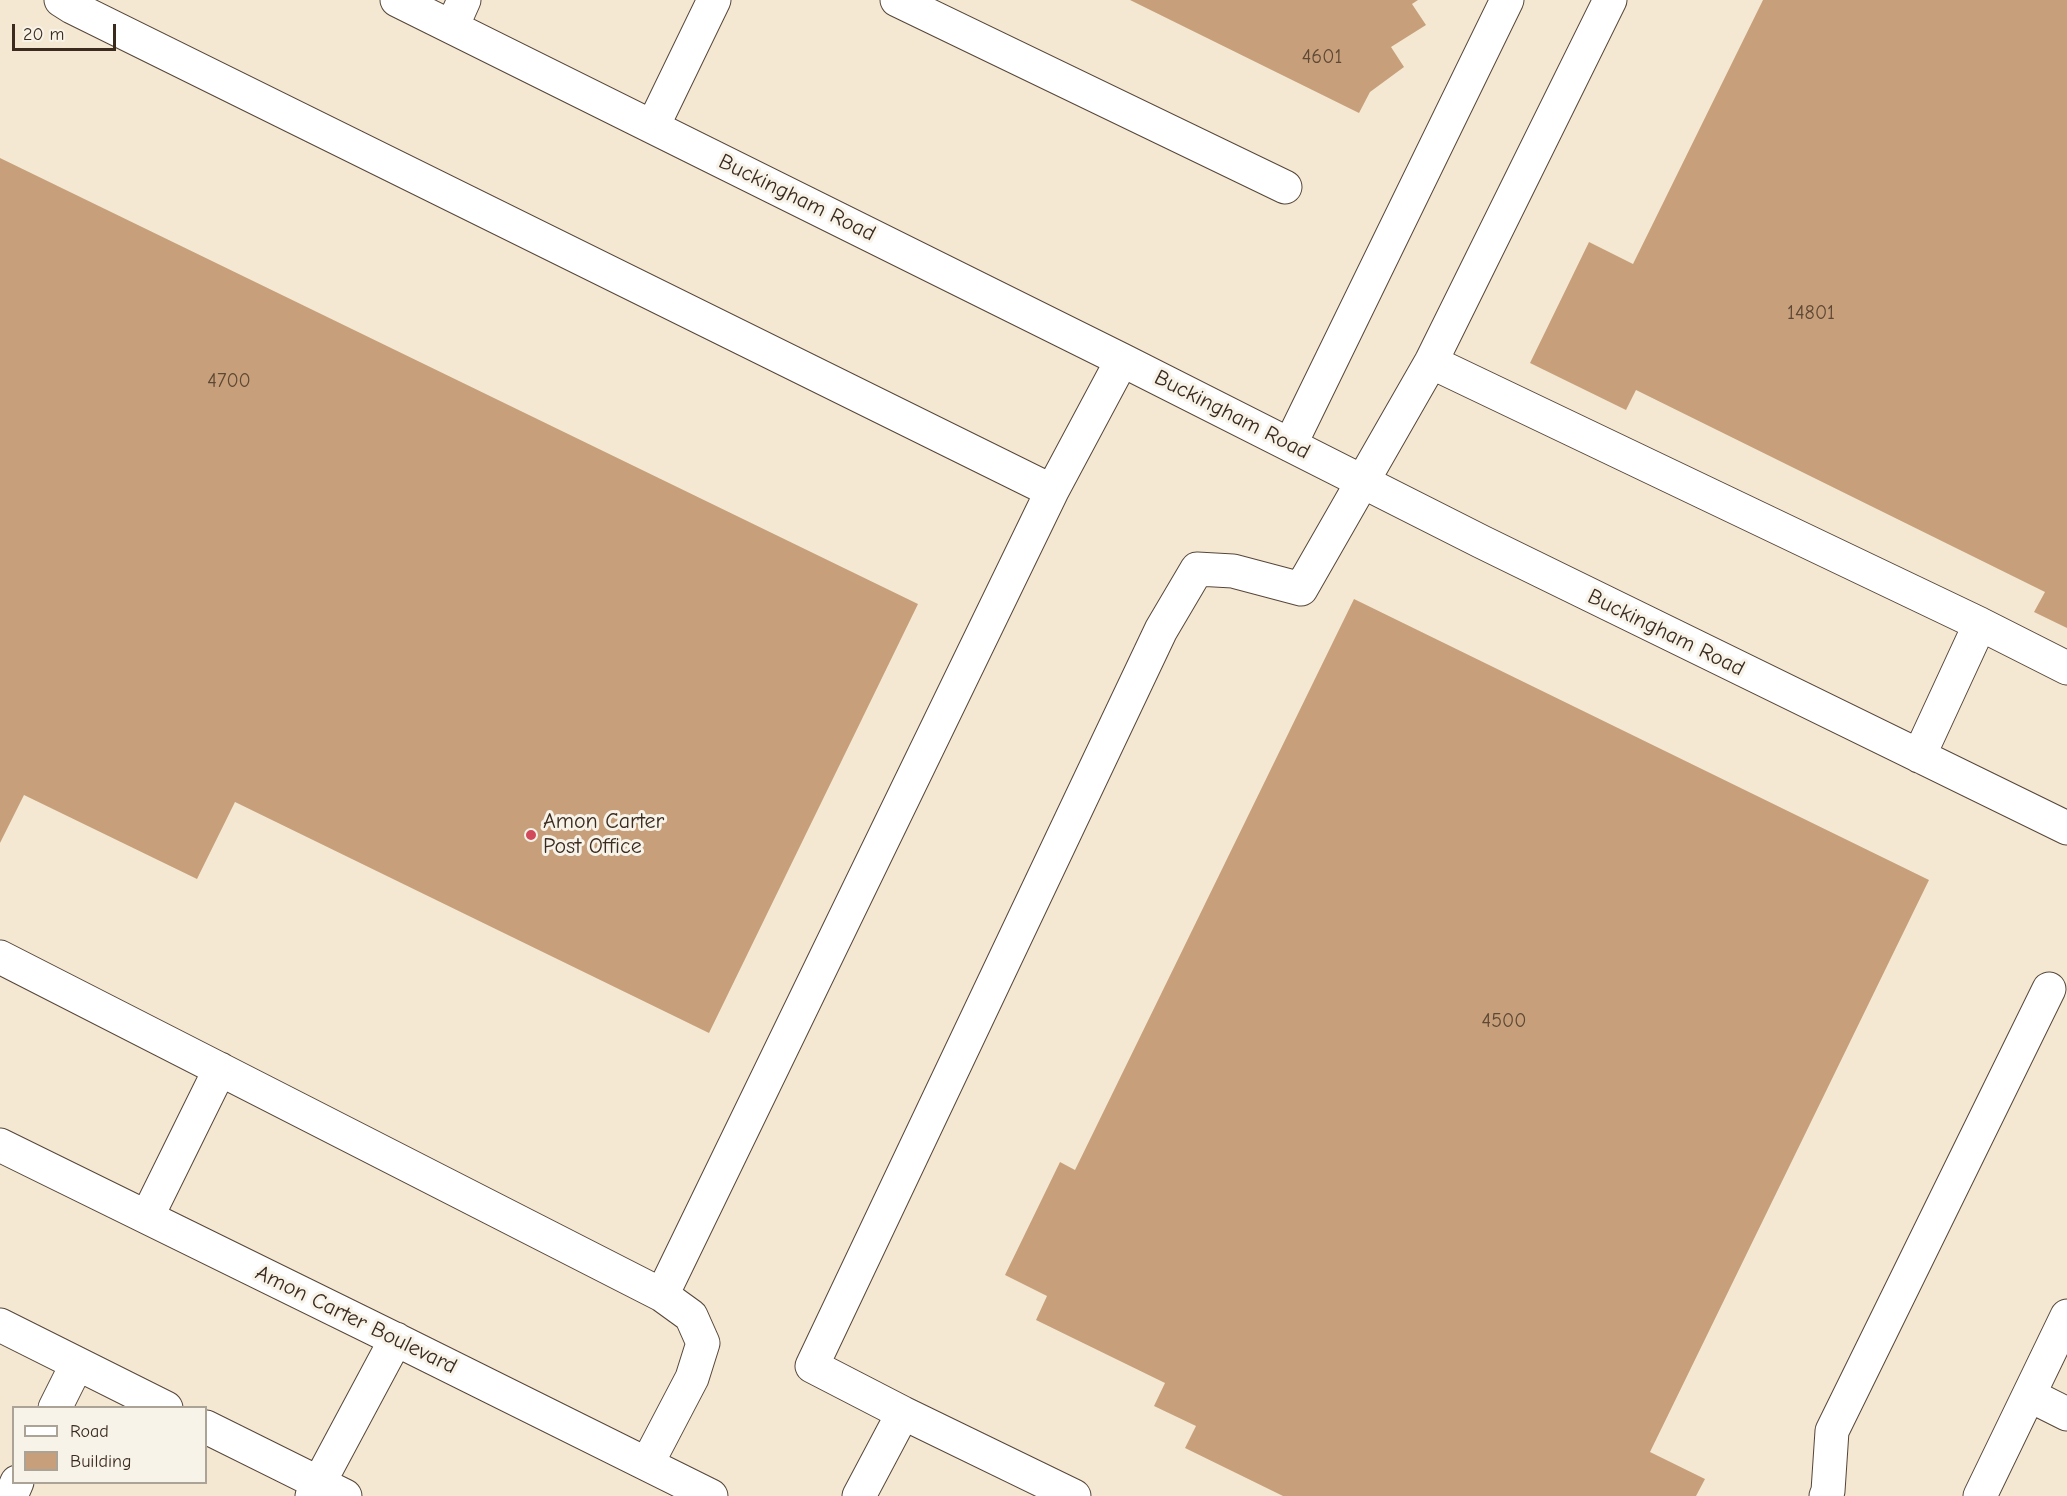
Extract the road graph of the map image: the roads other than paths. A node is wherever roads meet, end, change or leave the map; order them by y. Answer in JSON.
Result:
{"nodes":[{"id":1,"x":398,"y":0,"type":"edge"},
{"id":2,"x":714,"y":0,"type":"edge"},
{"id":3,"x":897,"y":0,"type":"edge"},
{"id":4,"x":1507,"y":0,"type":"edge"},
{"id":5,"x":1610,"y":0,"type":"edge"},
{"id":6,"x":70,"y":2,"type":"edge"},
{"id":7,"x":458,"y":14,"type":"edge"},
{"id":8,"x":654,"y":126,"type":"junction"},
{"id":9,"x":1285,"y":188,"type":"dead end"},
{"id":10,"x":1122,"y":360,"type":"junction"},
{"id":11,"x":1431,"y":362,"type":"junction"},
{"id":12,"x":1290,"y":445,"type":"junction"},
{"id":13,"x":1363,"y":482,"type":"junction"},
{"id":14,"x":1052,"y":491,"type":"junction"},
{"id":15,"x":1980,"y":624,"type":"junction"},
{"id":16,"x":2067,"y":669,"type":"edge"},
{"id":17,"x":1919,"y":756,"type":"junction"},
{"id":18,"x":2067,"y":828,"type":"edge"},
{"id":19,"x":0,"y":957,"type":"edge"},
{"id":20,"x":2049,"y":989,"type":"dead end"},
{"id":21,"x":220,"y":1069,"type":"junction"},
{"id":22,"x":0,"y":1145,"type":"edge"},
{"id":23,"x":147,"y":1217,"type":"junction"},
{"id":24,"x":662,"y":1295,"type":"junction"},
{"id":25,"x":2067,"y":1316,"type":"edge"},
{"id":26,"x":0,"y":1325,"type":"edge"},
{"id":27,"x":396,"y":1339,"type":"junction"},
{"id":28,"x":77,"y":1364,"type":"junction"},
{"id":29,"x":2029,"y":1395,"type":"junction"},
{"id":30,"x":56,"y":1406,"type":"edge"},
{"id":31,"x":164,"y":1406,"type":"edge"},
{"id":32,"x":903,"y":1413,"type":"junction"},
{"id":33,"x":2067,"y":1414,"type":"edge"},
{"id":34,"x":207,"y":1428,"type":"edge"},
{"id":35,"x":647,"y":1464,"type":"junction"},
{"id":36,"x":325,"y":1492,"type":"edge"},
{"id":37,"x":1831,"y":1494,"type":"edge"},
{"id":38,"x":711,"y":1496,"type":"edge"},
{"id":39,"x":859,"y":1496,"type":"edge"},
{"id":40,"x":1074,"y":1496,"type":"edge"},
{"id":41,"x":1980,"y":1496,"type":"edge"}],
"edges":[{"from":1,"to":7,"type":"street","name":"Buckingham Road"},
{"from":2,"to":8,"type":"street"},
{"from":3,"to":9,"type":"street"},
{"from":4,"to":12,"type":"street"},
{"from":5,"to":11,"type":"street"},
{"from":6,"to":14,"type":"street"},
{"from":7,"to":8,"type":"street","name":"Buckingham Road"},
{"from":8,"to":10,"type":"street","name":"Buckingham Road"},
{"from":10,"to":12,"type":"street","name":"Buckingham Road"},
{"from":10,"to":14,"type":"street"},
{"from":11,"to":13,"type":"street"},
{"from":11,"to":15,"type":"street"},
{"from":12,"to":13,"type":"street","name":"Buckingham Road"},
{"from":13,"to":17,"type":"street","name":"Buckingham Road"},
{"from":13,"to":32,"type":"street"},
{"from":14,"to":24,"type":"street"},
{"from":15,"to":16,"type":"street"},
{"from":15,"to":17,"type":"street"},
{"from":17,"to":18,"type":"street","name":"Buckingham Road"},
{"from":19,"to":21,"type":"street"},
{"from":20,"to":37,"type":"street"},
{"from":21,"to":23,"type":"street"},
{"from":21,"to":24,"type":"street"},
{"from":22,"to":23,"type":"street","name":"Amon Carter Boulevard"},
{"from":23,"to":27,"type":"street","name":"Amon Carter Boulevard"},
{"from":24,"to":35,"type":"street"},
{"from":25,"to":29,"type":"street"},
{"from":26,"to":28,"type":"street"},
{"from":27,"to":35,"type":"street","name":"Amon Carter Boulevard"},
{"from":27,"to":36,"type":"street"},
{"from":28,"to":30,"type":"street"},
{"from":28,"to":31,"type":"street"},
{"from":29,"to":33,"type":"street"},
{"from":29,"to":41,"type":"street"},
{"from":32,"to":39,"type":"street"},
{"from":32,"to":40,"type":"street"},
{"from":34,"to":36,"type":"street"},
{"from":35,"to":38,"type":"street","name":"Amon Carter Boulevard"}]}
